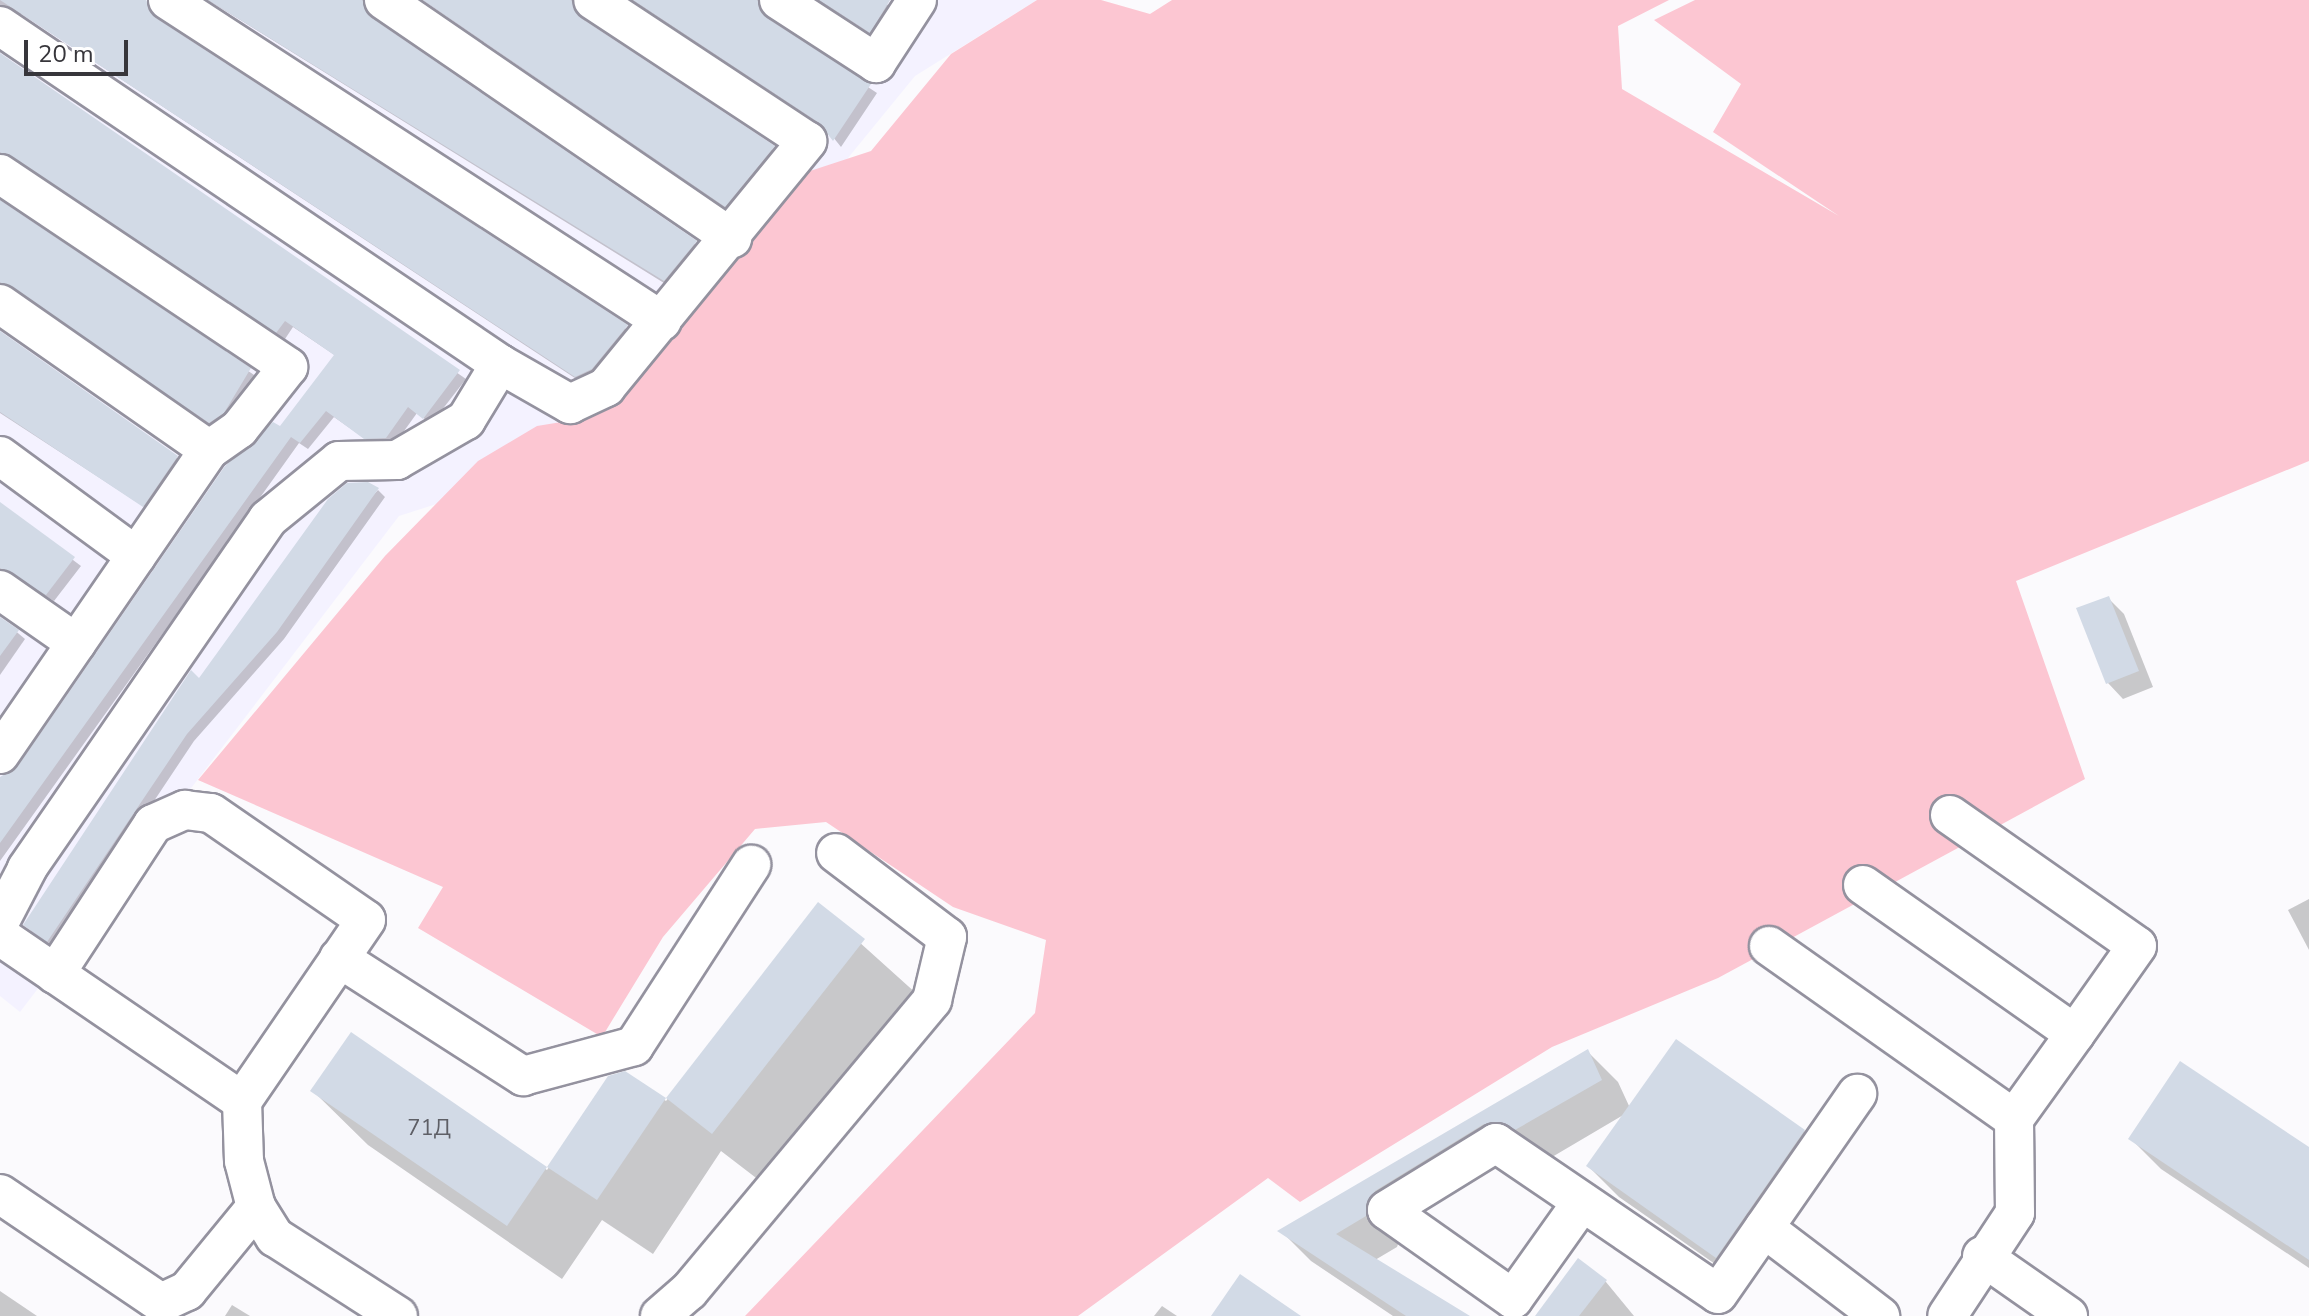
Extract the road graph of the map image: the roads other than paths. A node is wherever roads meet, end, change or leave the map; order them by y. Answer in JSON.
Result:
{"nodes":[{"id":1,"x":168,"y":0,"type":"edge"},
{"id":2,"x":384,"y":0,"type":"edge"},
{"id":3,"x":593,"y":0,"type":"edge"},
{"id":4,"x":779,"y":0,"type":"edge"},
{"id":5,"x":917,"y":0,"type":"edge"},
{"id":6,"x":0,"y":26,"type":"edge"},
{"id":7,"x":0,"y":174,"type":"edge"},
{"id":8,"x":732,"y":238,"type":"junction"},
{"id":9,"x":0,"y":304,"type":"edge"},
{"id":10,"x":662,"y":321,"type":"junction"},
{"id":11,"x":500,"y":364,"type":"junction"},
{"id":12,"x":209,"y":450,"type":"junction"},
{"id":13,"x":0,"y":456,"type":"edge"},
{"id":14,"x":136,"y":556,"type":"junction"},
{"id":15,"x":0,"y":590,"type":"edge"},
{"id":16,"x":76,"y":643,"type":"junction"},
{"id":17,"x":3,"y":744,"type":"edge"},
{"id":18,"x":1950,"y":815,"type":"dead end"},
{"id":19,"x":836,"y":853,"type":"dead end"},
{"id":20,"x":751,"y":865,"type":"dead end"},
{"id":21,"x":1863,"y":885,"type":"dead end"},
{"id":22,"x":0,"y":921,"type":"edge"},
{"id":23,"x":0,"y":936,"type":"edge"},
{"id":24,"x":1769,"y":946,"type":"dead end"},
{"id":25,"x":339,"y":958,"type":"junction"},
{"id":26,"x":55,"y":974,"type":"junction"},
{"id":27,"x":2075,"y":1034,"type":"junction"},
{"id":28,"x":1857,"y":1094,"type":"dead end"},
{"id":29,"x":242,"y":1101,"type":"junction"},
{"id":30,"x":2014,"y":1119,"type":"junction"},
{"id":31,"x":0,"y":1194,"type":"edge"},
{"id":32,"x":1582,"y":1202,"type":"junction"},
{"id":33,"x":256,"y":1207,"type":"junction"},
{"id":34,"x":1764,"y":1228,"type":"junction"},
{"id":35,"x":1982,"y":1256,"type":"junction"},
{"id":36,"x":400,"y":1315,"type":"edge"},
{"id":37,"x":660,"y":1316,"type":"edge"},
{"id":38,"x":1880,"y":1316,"type":"edge"},
{"id":39,"x":1947,"y":1316,"type":"edge"},
{"id":40,"x":2068,"y":1316,"type":"edge"}],
"edges":[{"from":1,"to":10,"type":"lane"},
{"from":2,"to":8,"type":"lane"},
{"from":3,"to":8,"type":"lane"},
{"from":4,"to":5,"type":"lane"},
{"from":6,"to":11,"type":"lane"},
{"from":7,"to":12,"type":"lane"},
{"from":8,"to":10,"type":"lane"},
{"from":9,"to":12,"type":"lane"},
{"from":10,"to":11,"type":"lane"},
{"from":11,"to":22,"type":"lane"},
{"from":12,"to":14,"type":"lane"},
{"from":13,"to":14,"type":"lane"},
{"from":14,"to":16,"type":"lane"},
{"from":15,"to":16,"type":"lane"},
{"from":16,"to":17,"type":"lane"},
{"from":18,"to":27,"type":"lane"},
{"from":19,"to":37,"type":"lane"},
{"from":20,"to":25,"type":"lane"},
{"from":21,"to":27,"type":"lane"},
{"from":23,"to":26,"type":"lane"},
{"from":24,"to":30,"type":"lane"},
{"from":25,"to":26,"type":"lane"},
{"from":25,"to":29,"type":"lane"},
{"from":26,"to":29,"type":"lane"},
{"from":27,"to":30,"type":"lane"},
{"from":28,"to":34,"type":"lane"},
{"from":29,"to":33,"type":"lane"},
{"from":30,"to":35,"type":"lane"},
{"from":31,"to":33,"type":"lane"},
{"from":32,"to":32,"type":"lane"},
{"from":32,"to":34,"type":"lane"},
{"from":33,"to":36,"type":"lane"},
{"from":34,"to":38,"type":"lane"},
{"from":35,"to":39,"type":"lane"},
{"from":35,"to":40,"type":"lane"}]}
